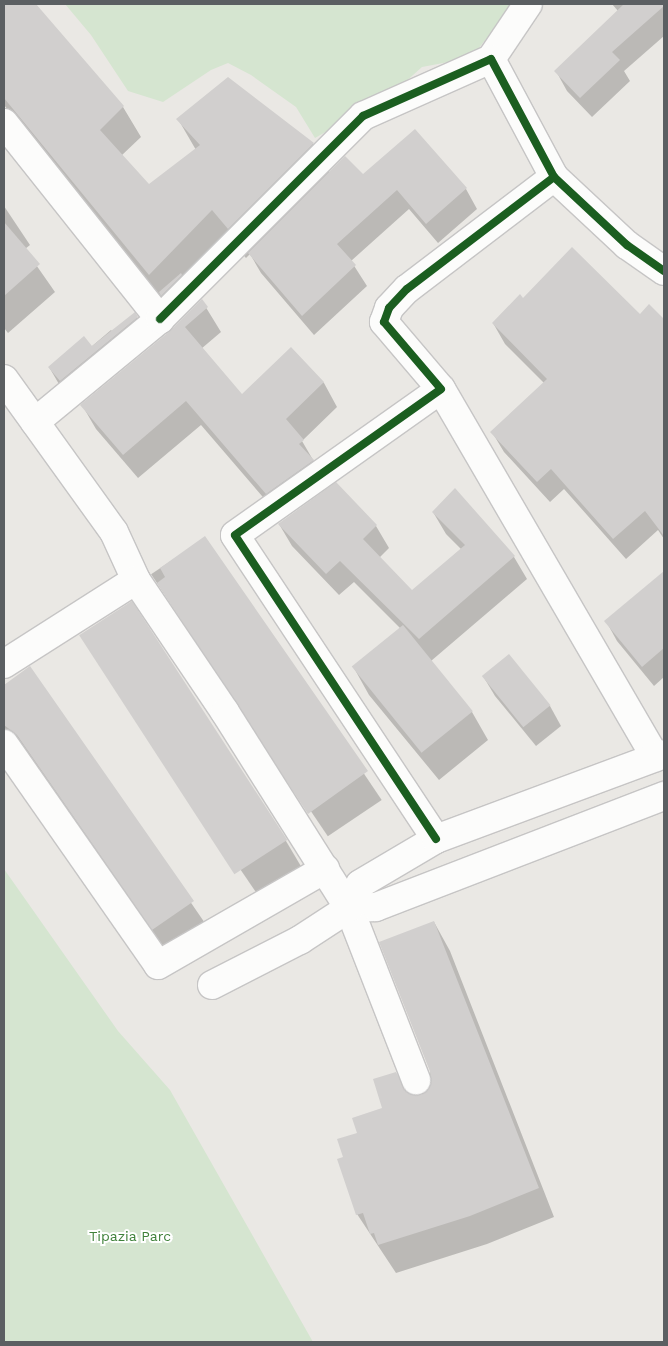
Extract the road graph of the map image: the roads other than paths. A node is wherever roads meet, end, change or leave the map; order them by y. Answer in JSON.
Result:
{"nodes":[{"id":1,"x":528,"y":4,"type":"edge"},
{"id":2,"x":491,"y":59,"type":"junction"},
{"id":3,"x":4,"y":123,"type":"edge"},
{"id":4,"x":554,"y":177,"type":"junction"},
{"id":5,"x":664,"y":271,"type":"edge"},
{"id":6,"x":160,"y":318,"type":"junction"},
{"id":7,"x":4,"y":379,"type":"edge"},
{"id":8,"x":441,"y":389,"type":"junction"},
{"id":9,"x":35,"y":422,"type":"junction"},
{"id":10,"x":136,"y":580,"type":"junction"},
{"id":11,"x":4,"y":664,"type":"edge"},
{"id":12,"x":4,"y":744,"type":"edge"},
{"id":13,"x":660,"y":756,"type":"edge"},
{"id":14,"x":664,"y":796,"type":"edge"},
{"id":15,"x":436,"y":838,"type":"junction"},
{"id":16,"x":325,"y":869,"type":"junction"},
{"id":17,"x":349,"y":908,"type":"junction"},
{"id":18,"x":212,"y":985,"type":"dead end"},
{"id":19,"x":416,"y":1080,"type":"dead end"}],
"edges":[{"from":1,"to":2,"type":"street"},
{"from":2,"to":4,"type":"street"},
{"from":2,"to":6,"type":"street"},
{"from":3,"to":6,"type":"street"},
{"from":4,"to":5,"type":"street"},
{"from":4,"to":8,"type":"street"},
{"from":6,"to":9,"type":"street"},
{"from":7,"to":9,"type":"street"},
{"from":8,"to":13,"type":"street"},
{"from":8,"to":15,"type":"street"},
{"from":9,"to":10,"type":"street"},
{"from":10,"to":11,"type":"street"},
{"from":10,"to":16,"type":"street"},
{"from":12,"to":16,"type":"street"},
{"from":13,"to":15,"type":"street"},
{"from":14,"to":17,"type":"street"},
{"from":15,"to":17,"type":"street"},
{"from":16,"to":17,"type":"street"},
{"from":17,"to":18,"type":"street"},
{"from":17,"to":19,"type":"street"}]}
